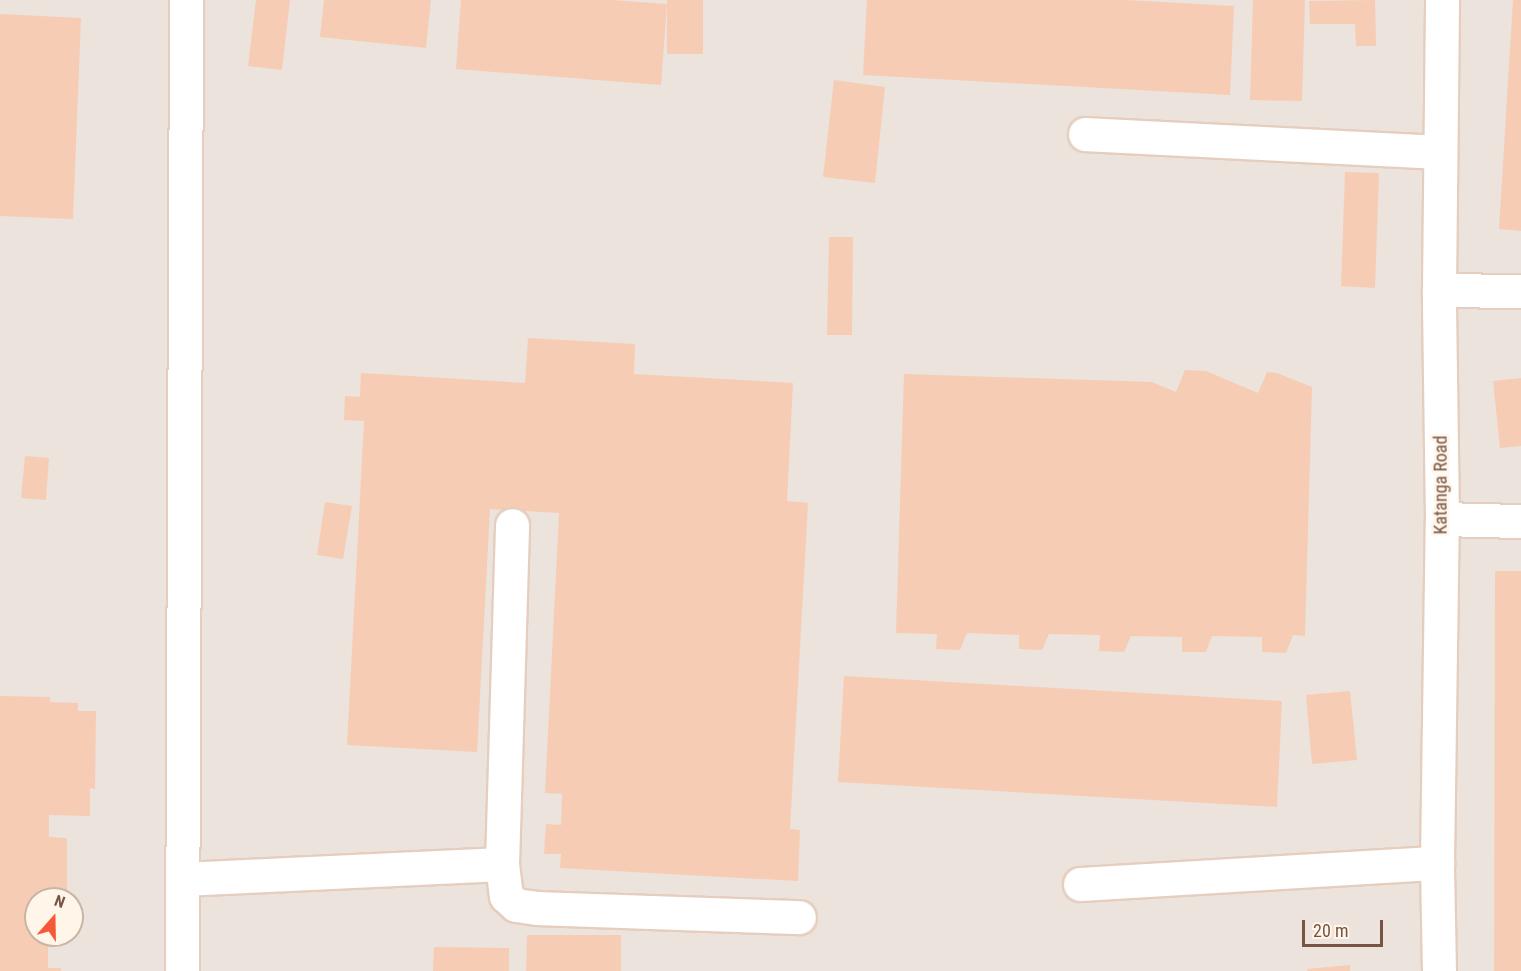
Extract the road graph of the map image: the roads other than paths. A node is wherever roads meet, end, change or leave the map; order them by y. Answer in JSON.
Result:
{"nodes":[{"id":1,"x":186,"y":0,"type":"edge"},
{"id":2,"x":1442,"y":0,"type":"edge"},
{"id":3,"x":1085,"y":134,"type":"dead end"},
{"id":4,"x":1439,"y":152,"type":"junction"},
{"id":5,"x":1438,"y":290,"type":"junction"},
{"id":6,"x":1521,"y":291,"type":"edge"},
{"id":7,"x":1442,"y":519,"type":"junction"},
{"id":8,"x":1521,"y":520,"type":"edge"},
{"id":9,"x":512,"y":525,"type":"dead end"},
{"id":10,"x":1437,"y":863,"type":"junction"},
{"id":11,"x":502,"y":864,"type":"junction"},
{"id":12,"x":182,"y":879,"type":"junction"},
{"id":13,"x":1080,"y":884,"type":"dead end"},
{"id":14,"x":799,"y":917,"type":"dead end"},
{"id":15,"x":182,"y":971,"type":"edge"},
{"id":16,"x":1439,"y":971,"type":"edge"}],
"edges":[{"from":1,"to":12,"type":"street"},
{"from":2,"to":4,"type":"street","name":"Katanga Road"},
{"from":3,"to":4,"type":"street"},
{"from":4,"to":5,"type":"street","name":"Katanga Road"},
{"from":5,"to":6,"type":"street"},
{"from":5,"to":7,"type":"street","name":"Katanga Road"},
{"from":7,"to":8,"type":"street"},
{"from":7,"to":10,"type":"street","name":"Katanga Road"},
{"from":9,"to":11,"type":"street"},
{"from":10,"to":13,"type":"street"},
{"from":10,"to":16,"type":"street","name":"Katanga Road"},
{"from":11,"to":12,"type":"street"},
{"from":11,"to":14,"type":"street"},
{"from":12,"to":15,"type":"street"}]}
